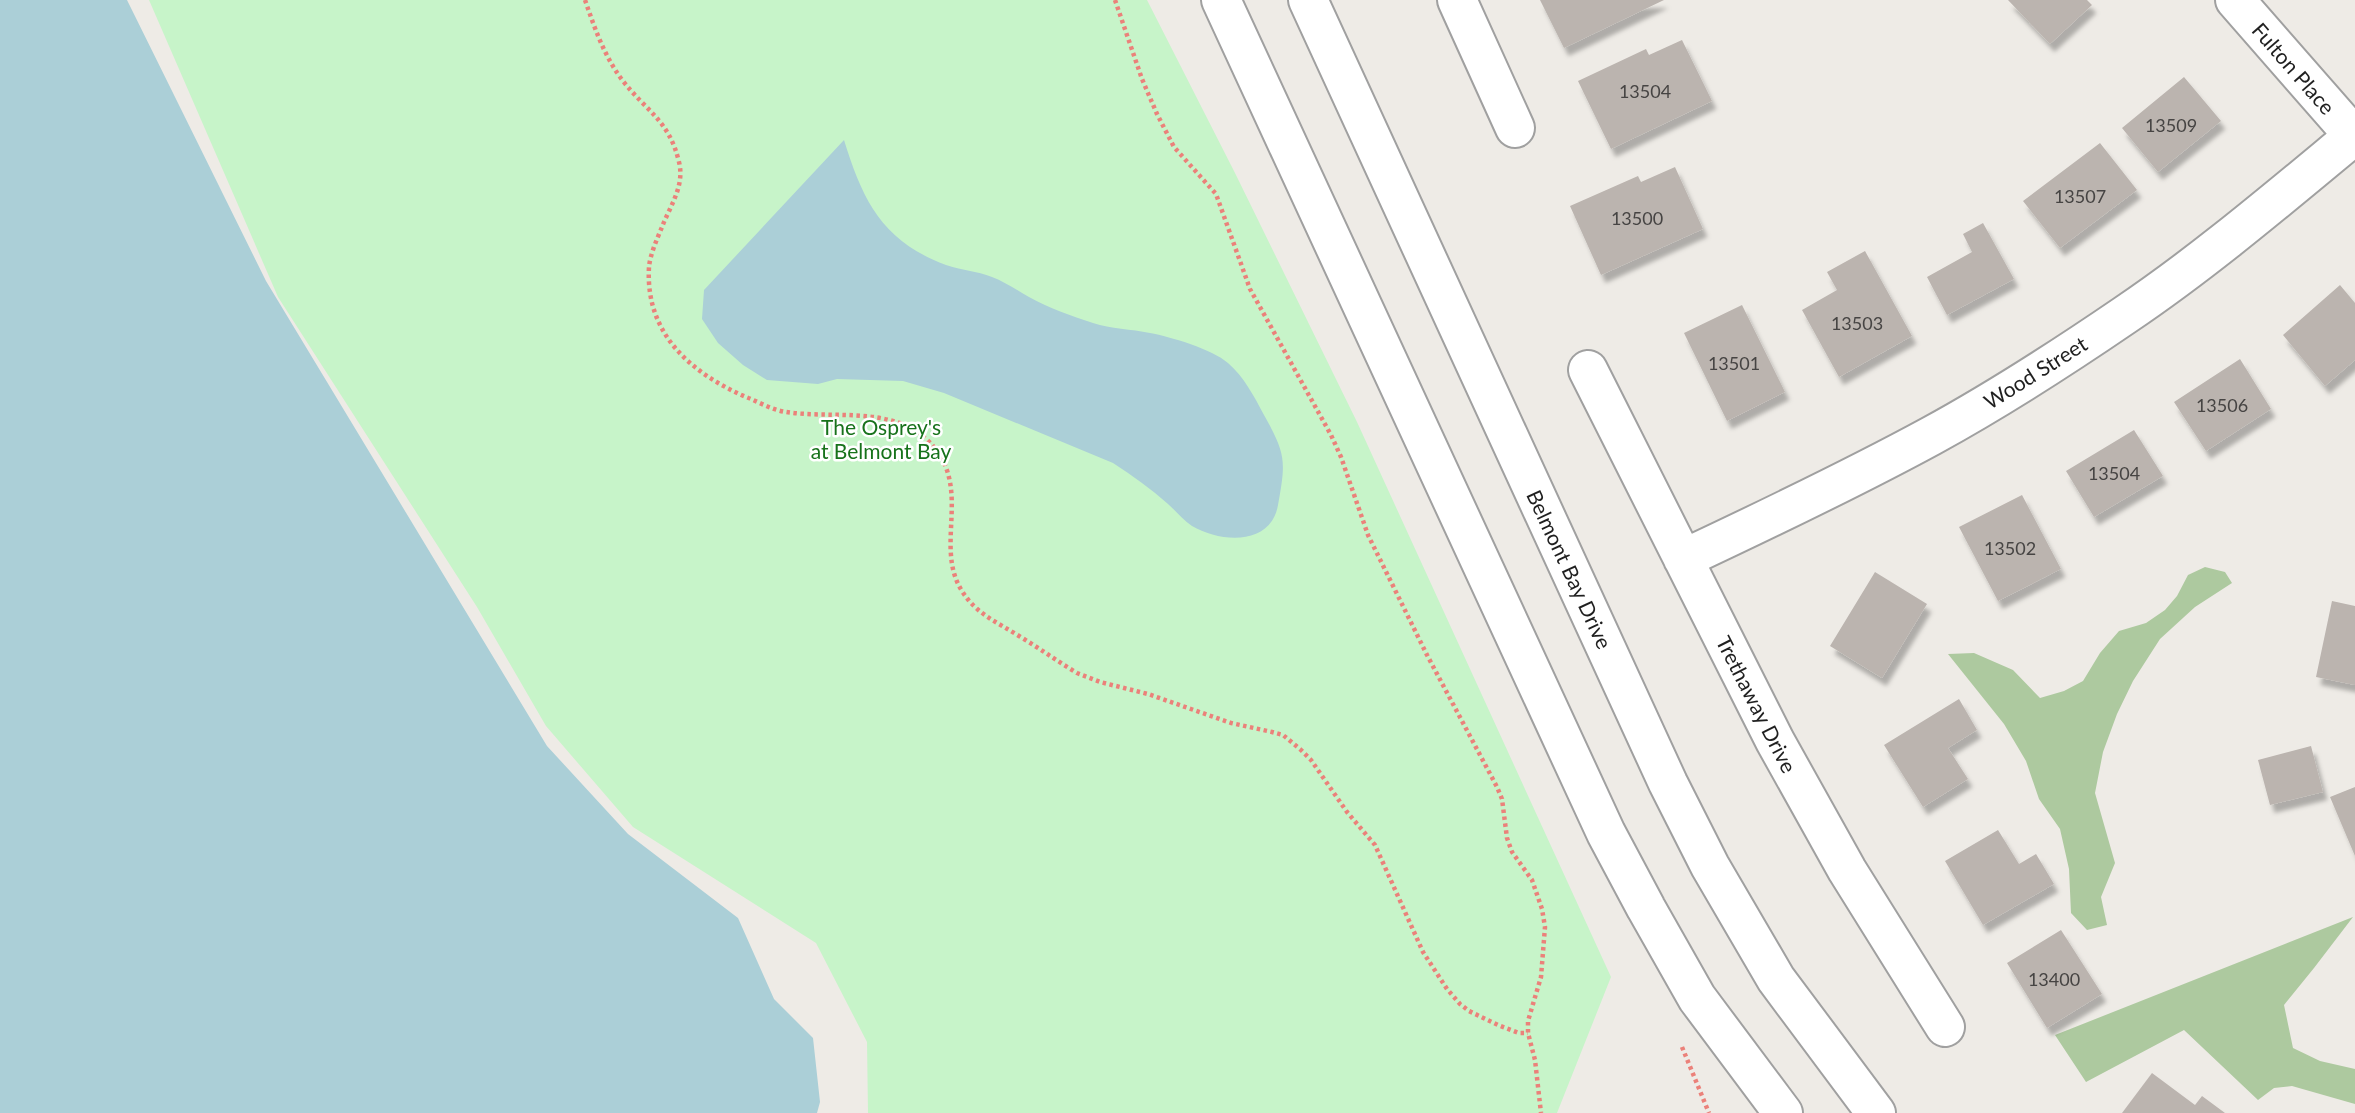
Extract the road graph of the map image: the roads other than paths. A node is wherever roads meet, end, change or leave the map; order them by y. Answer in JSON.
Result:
{"nodes":[{"id":1,"x":1221,"y":0,"type":"edge"},
{"id":2,"x":1308,"y":0,"type":"edge"},
{"id":3,"x":1457,"y":0,"type":"edge"},
{"id":4,"x":2235,"y":0,"type":"edge"},
{"id":5,"x":1516,"y":128,"type":"dead end"},
{"id":6,"x":2354,"y":135,"type":"edge"},
{"id":7,"x":1588,"y":370,"type":"dead end"},
{"id":8,"x":1683,"y":559,"type":"junction"},
{"id":9,"x":1945,"y":1027,"type":"dead end"},
{"id":10,"x":1783,"y":1113,"type":"edge"},
{"id":11,"x":1876,"y":1113,"type":"edge"}],
"edges":[{"from":1,"to":10,"type":"street"},
{"from":2,"to":11,"type":"street","name":"Belmont Bay Drive"},
{"from":3,"to":5,"type":"street"},
{"from":4,"to":6,"type":"street","name":"Fulton Place"},
{"from":6,"to":8,"type":"street","name":"Wood Street"},
{"from":7,"to":8,"type":"street","name":"Trethaway Drive"},
{"from":8,"to":9,"type":"street","name":"Trethaway Drive"}]}
